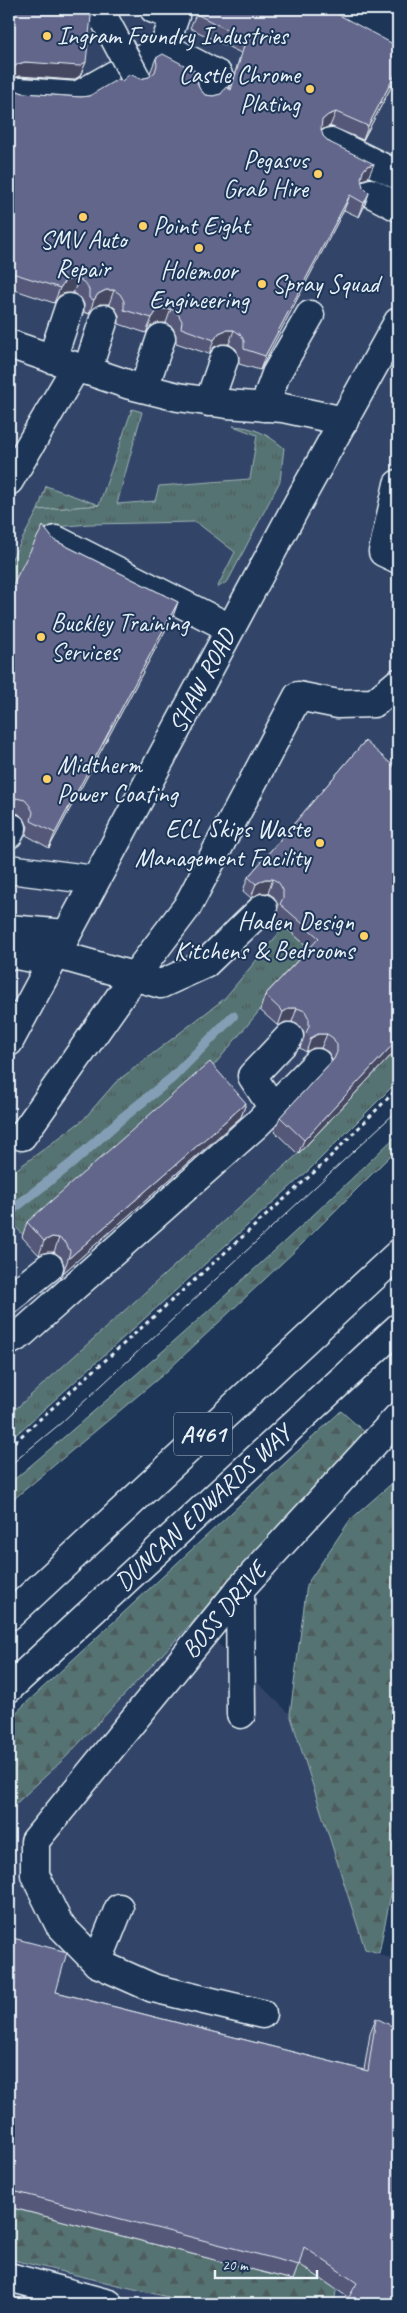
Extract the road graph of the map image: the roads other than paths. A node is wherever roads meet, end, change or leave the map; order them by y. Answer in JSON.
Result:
{"nodes":[{"id":1,"x":102,"y":15,"type":"edge"},
{"id":2,"x":174,"y":15,"type":"edge"},
{"id":3,"x":173,"y":60,"type":"junction"},
{"id":4,"x":136,"y":78,"type":"edge"},
{"id":5,"x":19,"y":92,"type":"edge"},
{"id":6,"x":208,"y":95,"type":"edge"},
{"id":7,"x":331,"y":142,"type":"edge"},
{"id":8,"x":398,"y":175,"type":"edge"},
{"id":9,"x":371,"y":194,"type":"edge"},
{"id":10,"x":398,"y":207,"type":"edge"},
{"id":11,"x":70,"y":308,"type":"dead end"},
{"id":12,"x":310,"y":314,"type":"dead end"},
{"id":13,"x":104,"y":319,"type":"dead end"},
{"id":14,"x":398,"y":322,"type":"edge"},
{"id":15,"x":161,"y":338,"type":"dead end"},
{"id":16,"x":9,"y":344,"type":"edge"},
{"id":17,"x":389,"y":358,"type":"edge"},
{"id":18,"x":224,"y":359,"type":"dead end"},
{"id":19,"x":72,"y":366,"type":"junction"},
{"id":20,"x":144,"y":388,"type":"junction"},
{"id":21,"x":209,"y":402,"type":"junction"},
{"id":22,"x":264,"y":407,"type":"junction"},
{"id":23,"x":344,"y":421,"type":"junction"},
{"id":24,"x":9,"y":481,"type":"edge"},
{"id":25,"x":398,"y":484,"type":"edge"},
{"id":26,"x":67,"y":549,"type":"edge"},
{"id":27,"x":398,"y":559,"type":"edge"},
{"id":28,"x":230,"y":628,"type":"junction"},
{"id":29,"x":398,"y":683,"type":"edge"},
{"id":30,"x":9,"y":869,"type":"edge"},
{"id":31,"x":95,"y":880,"type":"junction"},
{"id":32,"x":263,"y":908,"type":"dead end"},
{"id":33,"x":9,"y":929,"type":"edge"},
{"id":34,"x":57,"y":950,"type":"junction"},
{"id":35,"x":9,"y":954,"type":"edge"},
{"id":36,"x":134,"y":977,"type":"junction"},
{"id":37,"x":289,"y":1037,"type":"dead end"},
{"id":38,"x":9,"y":1042,"type":"edge"},
{"id":39,"x":317,"y":1063,"type":"dead end"},
{"id":40,"x":273,"y":1108,"type":"junction"},
{"id":41,"x":22,"y":1136,"type":"dead end"},
{"id":42,"x":398,"y":1254,"type":"edge"},
{"id":43,"x":49,"y":1267,"type":"dead end"},
{"id":44,"x":9,"y":1299,"type":"edge"},
{"id":45,"x":398,"y":1328,"type":"edge"},
{"id":46,"x":9,"y":1341,"type":"edge"},
{"id":47,"x":398,"y":1417,"type":"edge"},
{"id":48,"x":240,"y":1589,"type":"junction"},
{"id":49,"x":9,"y":1616,"type":"edge"},
{"id":50,"x":9,"y":1688,"type":"edge"},
{"id":51,"x":241,"y":1714,"type":"dead end"},
{"id":52,"x":119,"y":1908,"type":"dead end"},
{"id":53,"x":96,"y":1963,"type":"junction"},
{"id":54,"x":262,"y":2014,"type":"dead end"},
{"id":55,"x":9,"y":2277,"type":"edge"},
{"id":56,"x":109,"y":2304,"type":"edge"}],
"edges":[{"from":1,"to":4,"type":"main road","bridge":true},
{"from":2,"to":3,"type":"main road"},
{"from":3,"to":5,"type":"main road"},
{"from":3,"to":6,"type":"main road"},
{"from":7,"to":8,"type":"main road"},
{"from":9,"to":10,"type":"main road"},
{"from":11,"to":19,"type":"main road"},
{"from":12,"to":22,"type":"main road"},
{"from":13,"to":19,"type":"main road"},
{"from":14,"to":17,"type":"main road","name":"SHAW ROAD"},
{"from":15,"to":20,"type":"main road"},
{"from":16,"to":19,"type":"main road"},
{"from":17,"to":23,"type":"main road","name":"SHAW ROAD"},
{"from":18,"to":21,"type":"main road"},
{"from":19,"to":20,"type":"main road"},
{"from":19,"to":24,"type":"main road"},
{"from":20,"to":21,"type":"main road"},
{"from":21,"to":22,"type":"main road"},
{"from":22,"to":23,"type":"main road"},
{"from":23,"to":28,"type":"main road","name":"SHAW ROAD"},
{"from":25,"to":27,"type":"main road"},
{"from":26,"to":28,"type":"main road"},
{"from":28,"to":31,"type":"main road","name":"SHAW ROAD"},
{"from":29,"to":36,"type":"main road"},
{"from":30,"to":31,"type":"main road"},
{"from":31,"to":34,"type":"main road","name":"SHAW ROAD"},
{"from":32,"to":36,"type":"main road"},
{"from":33,"to":34,"type":"main road"},
{"from":34,"to":35,"type":"main road"},
{"from":34,"to":36,"type":"main road"},
{"from":34,"to":38,"type":"main road","name":"SHAW ROAD"},
{"from":36,"to":41,"type":"main road"},
{"from":37,"to":40,"type":"main road"},
{"from":39,"to":40,"type":"main road"},
{"from":40,"to":46,"type":"main road"},
{"from":42,"to":49,"type":"main road","number":"A461"},
{"from":43,"to":44,"type":"main road"},
{"from":45,"to":50,"type":"main road","name":"DUNCAN EDWARDS WAY","number":"A461"},
{"from":47,"to":48,"type":"main road","name":"BOSS DRIVE"},
{"from":48,"to":51,"type":"main road"},
{"from":48,"to":53,"type":"main road","name":"BOSS DRIVE"},
{"from":52,"to":53,"type":"main road"},
{"from":53,"to":54,"type":"main road"},
{"from":55,"to":56,"type":"main road"}]}
